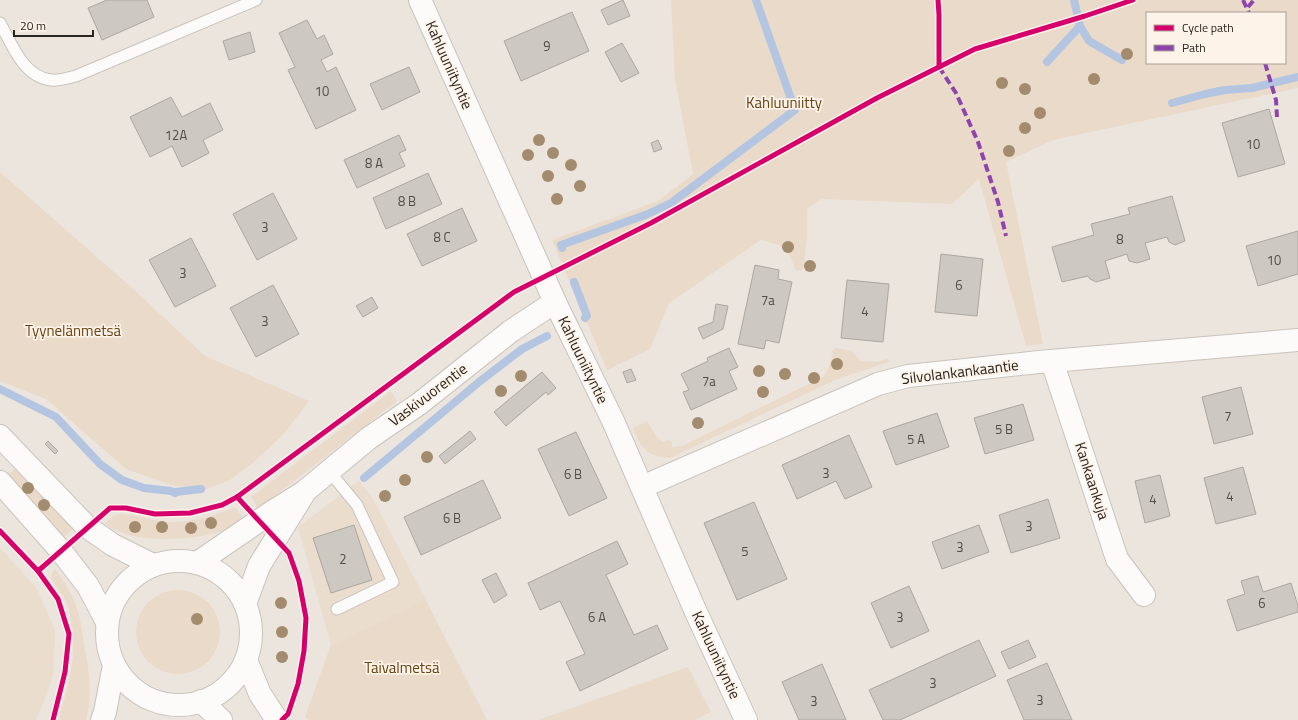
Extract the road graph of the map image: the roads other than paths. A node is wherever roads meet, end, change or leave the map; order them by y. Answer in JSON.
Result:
{"nodes":[{"id":1,"x":256,"y":0,"type":"edge"},
{"id":2,"x":420,"y":0,"type":"edge"},
{"id":3,"x":0,"y":23,"type":"edge"},
{"id":4,"x":555,"y":302,"type":"junction"},
{"id":5,"x":1298,"y":340,"type":"edge"},
{"id":6,"x":1052,"y":361,"type":"junction"},
{"id":7,"x":0,"y":436,"type":"edge"},
{"id":8,"x":330,"y":471,"type":"junction"},
{"id":9,"x":0,"y":482,"type":"edge"},
{"id":10,"x":642,"y":487,"type":"junction"},
{"id":11,"x":304,"y":492,"type":"junction"},
{"id":12,"x":197,"y":562,"type":"junction"},
{"id":13,"x":153,"y":565,"type":"junction"},
{"id":14,"x":1144,"y":595,"type":"dead end"},
{"id":15,"x":245,"y":604,"type":"junction"},
{"id":16,"x":338,"y":609,"type":"dead end"},
{"id":17,"x":107,"y":622,"type":"junction"},
{"id":18,"x":246,"y":660,"type":"junction"},
{"id":19,"x":114,"y":665,"type":"junction"},
{"id":20,"x":201,"y":701,"type":"junction"},
{"id":21,"x":179,"y":705,"type":"junction"},
{"id":22,"x":102,"y":720,"type":"edge"},
{"id":23,"x":164,"y":720,"type":"edge"},
{"id":24,"x":221,"y":720,"type":"edge"},
{"id":25,"x":277,"y":720,"type":"edge"},
{"id":26,"x":746,"y":720,"type":"edge"}],
"edges":[{"from":1,"to":3,"type":"lane"},
{"from":2,"to":4,"type":"street","name":"Kahluuniityntie"},
{"from":4,"to":8,"type":"street","name":"Vaskivuorentie"},
{"from":4,"to":10,"type":"street","name":"Kahluuniityntie"},
{"from":5,"to":6,"type":"street","name":"Silvolankankaantie"},
{"from":6,"to":10,"type":"street","name":"Silvolankankaantie"},
{"from":6,"to":14,"type":"street","name":"Kankaankuja"},
{"from":7,"to":13,"type":"street"},
{"from":8,"to":11,"type":"street","name":"Vaskivuorentie"},
{"from":8,"to":16,"type":"lane"},
{"from":9,"to":17,"type":"street"},
{"from":10,"to":26,"type":"street","name":"Kahluuniityntie"},
{"from":11,"to":12,"type":"street","name":"Vaskivuorentie"},
{"from":11,"to":15,"type":"street","name":"Vaskivuorentie"},
{"from":12,"to":13,"type":"street"},
{"from":12,"to":15,"type":"street"},
{"from":13,"to":17,"type":"street"},
{"from":15,"to":18,"type":"street"},
{"from":17,"to":19,"type":"street"},
{"from":18,"to":20,"type":"street"},
{"from":18,"to":25,"type":"street"},
{"from":19,"to":21,"type":"street"},
{"from":19,"to":22,"type":"street"},
{"from":20,"to":21,"type":"street"},
{"from":20,"to":24,"type":"street"},
{"from":21,"to":23,"type":"street"}]}
